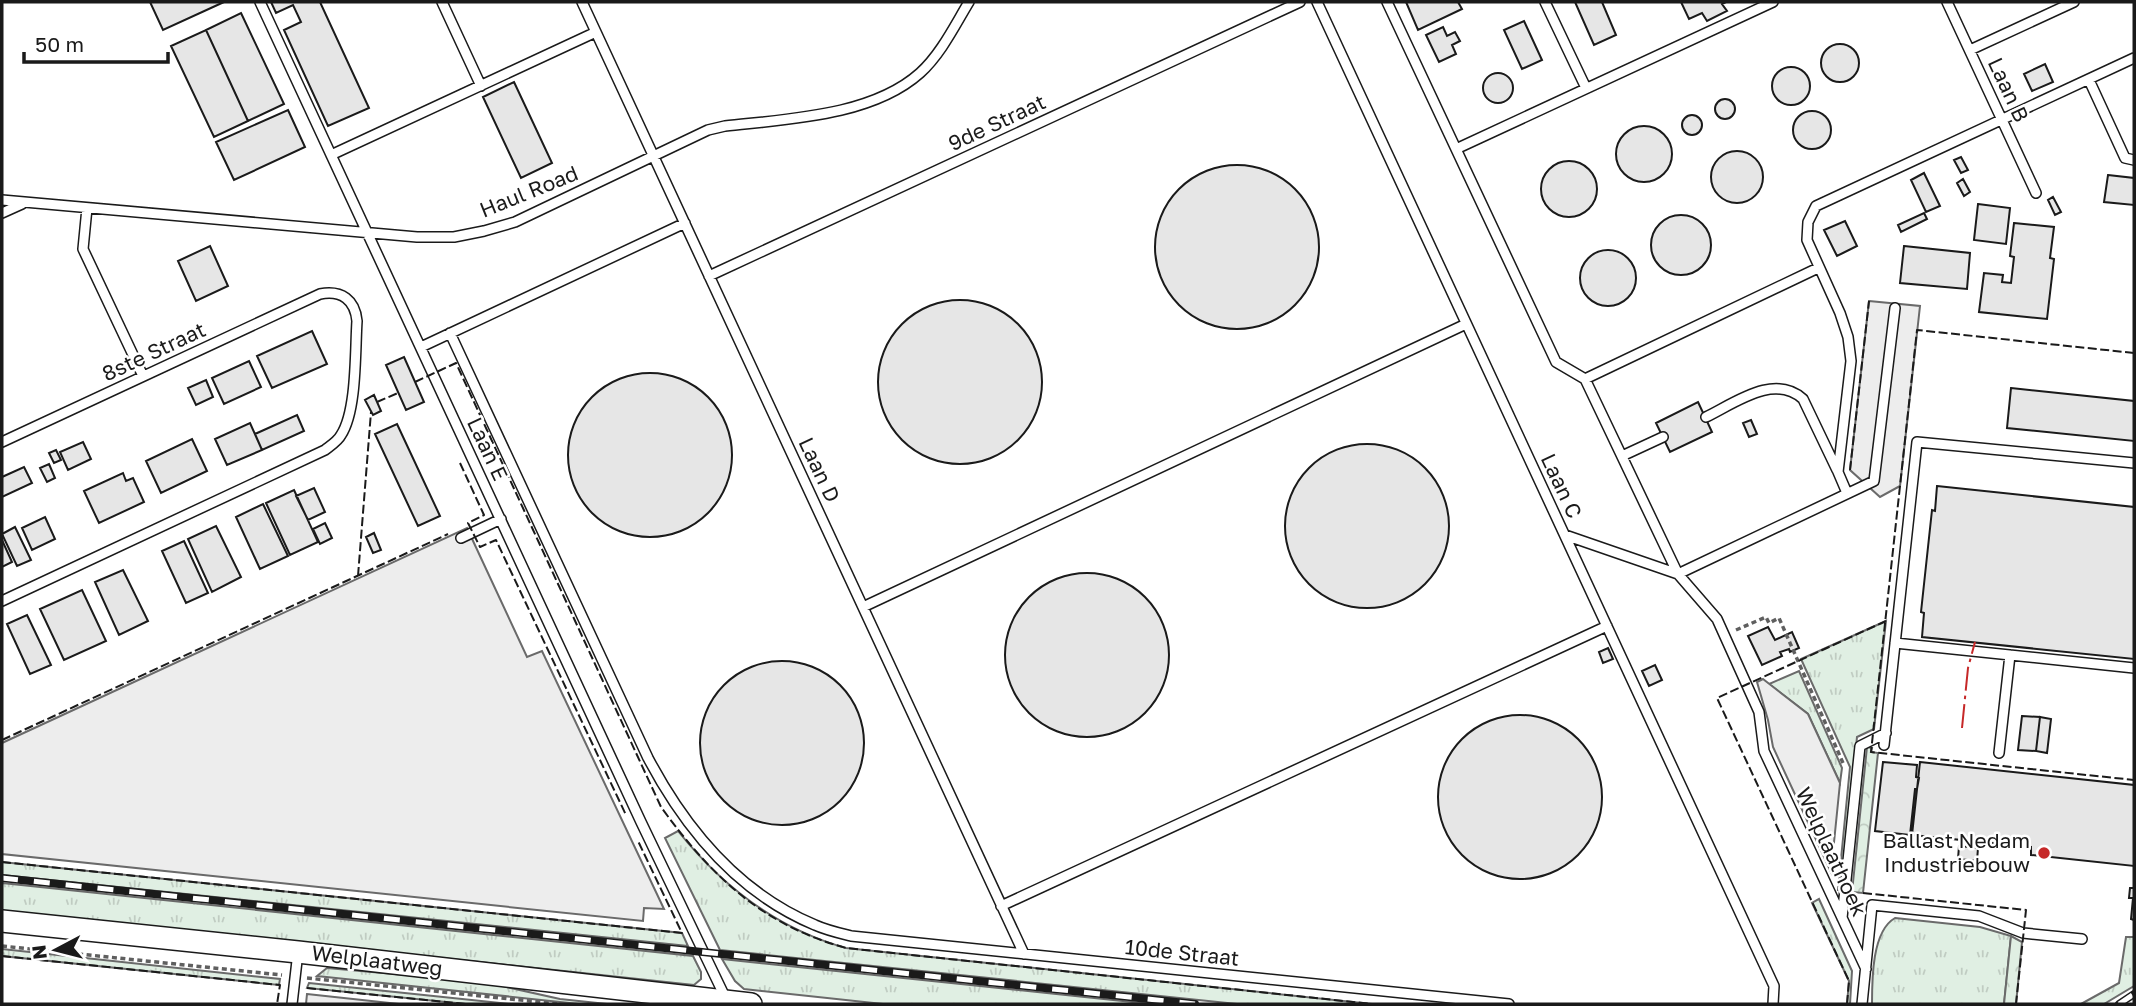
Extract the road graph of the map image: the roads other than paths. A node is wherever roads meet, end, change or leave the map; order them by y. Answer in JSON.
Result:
{"nodes":[{"id":1,"x":260,"y":2,"type":"edge"},
{"id":2,"x":442,"y":2,"type":"edge"},
{"id":3,"x":582,"y":2,"type":"edge"},
{"id":4,"x":970,"y":2,"type":"edge"},
{"id":5,"x":1300,"y":2,"type":"edge"},
{"id":6,"x":1317,"y":2,"type":"edge"},
{"id":7,"x":1387,"y":2,"type":"edge"},
{"id":8,"x":1545,"y":2,"type":"edge"},
{"id":9,"x":1773,"y":2,"type":"edge"},
{"id":10,"x":1947,"y":2,"type":"edge"},
{"id":11,"x":2074,"y":2,"type":"edge"},
{"id":12,"x":596,"y":32,"type":"junction"},
{"id":13,"x":1970,"y":50,"type":"junction"},
{"id":14,"x":2134,"y":58,"type":"edge"},
{"id":15,"x":2089,"y":79,"type":"junction"},
{"id":16,"x":481,"y":86,"type":"junction"},
{"id":17,"x":1587,"y":88,"type":"junction"},
{"id":18,"x":2002,"y":120,"type":"junction"},
{"id":19,"x":1456,"y":149,"type":"junction"},
{"id":20,"x":331,"y":155,"type":"junction"},
{"id":21,"x":657,"y":155,"type":"junction"},
{"id":22,"x":2134,"y":160,"type":"edge"},
{"id":23,"x":2036,"y":193,"type":"dead end"},
{"id":24,"x":2,"y":200,"type":"edge"},
{"id":25,"x":24,"y":203,"type":"junction"},
{"id":26,"x":87,"y":208,"type":"junction"},
{"id":27,"x":2,"y":214,"type":"edge"},
{"id":28,"x":685,"y":223,"type":"junction"},
{"id":29,"x":368,"y":234,"type":"junction"},
{"id":30,"x":1818,"y":268,"type":"junction"},
{"id":31,"x":709,"y":276,"type":"junction"},
{"id":32,"x":1895,"y":308,"type":"dead end"},
{"id":33,"x":1466,"y":324,"type":"junction"},
{"id":34,"x":450,"y":334,"type":"junction"},
{"id":35,"x":421,"y":347,"type":"junction"},
{"id":36,"x":144,"y":376,"type":"junction"},
{"id":37,"x":1585,"y":379,"type":"junction"},
{"id":38,"x":1706,"y":417,"type":"dead end"},
{"id":39,"x":1663,"y":437,"type":"dead end"},
{"id":40,"x":2,"y":442,"type":"edge"},
{"id":41,"x":1622,"y":456,"type":"junction"},
{"id":42,"x":2134,"y":463,"type":"edge"},
{"id":43,"x":1838,"y":472,"type":"junction"},
{"id":44,"x":1847,"y":494,"type":"junction"},
{"id":45,"x":501,"y":519,"type":"junction"},
{"id":46,"x":1565,"y":535,"type":"junction"},
{"id":47,"x":461,"y":538,"type":"dead end"},
{"id":48,"x":1678,"y":574,"type":"junction"},
{"id":49,"x":2,"y":601,"type":"edge"},
{"id":50,"x":863,"y":607,"type":"junction"},
{"id":51,"x":1607,"y":626,"type":"junction"},
{"id":52,"x":1895,"y":643,"type":"junction"},
{"id":53,"x":2010,"y":655,"type":"junction"},
{"id":54,"x":2134,"y":668,"type":"edge"},
{"id":55,"x":1885,"y":733,"type":"junction"},
{"id":56,"x":1884,"y":745,"type":"dead end"},
{"id":57,"x":1999,"y":753,"type":"dead end"},
{"id":58,"x":1001,"y":906,"type":"junction"},
{"id":59,"x":1842,"y":919,"type":"junction"},
{"id":60,"x":2,"y":921,"type":"edge"},
{"id":61,"x":2082,"y":939,"type":"dead end"},
{"id":62,"x":298,"y":952,"type":"junction"},
{"id":63,"x":1024,"y":954,"type":"junction"},
{"id":64,"x":1866,"y":969,"type":"junction"},
{"id":65,"x":655,"y":999,"type":"edge"},
{"id":66,"x":727,"y":1001,"type":"junction"},
{"id":67,"x":292,"y":1004,"type":"edge"},
{"id":68,"x":751,"y":1004,"type":"edge"},
{"id":69,"x":1509,"y":1004,"type":"edge"},
{"id":70,"x":1773,"y":1004,"type":"edge"},
{"id":71,"x":1862,"y":1004,"type":"edge"}],
"edges":[{"from":1,"to":20,"type":"lane","name":"Laan E"},
{"from":2,"to":16,"type":"lane"},
{"from":3,"to":12,"type":"lane","name":"Laan D"},
{"from":4,"to":21,"type":"lane","name":"Haul Road"},
{"from":5,"to":31,"type":"lane","name":"9de Straat"},
{"from":6,"to":33,"type":"lane","name":"Laan C"},
{"from":7,"to":19,"type":"lane"},
{"from":8,"to":17,"type":"lane"},
{"from":9,"to":17,"type":"lane"},
{"from":10,"to":13,"type":"lane","name":"Laan B"},
{"from":11,"to":13,"type":"lane"},
{"from":12,"to":16,"type":"lane"},
{"from":12,"to":21,"type":"lane","name":"Laan D"},
{"from":13,"to":18,"type":"lane","name":"Laan B"},
{"from":14,"to":15,"type":"lane"},
{"from":15,"to":18,"type":"lane"},
{"from":15,"to":22,"type":"lane"},
{"from":16,"to":20,"type":"lane"},
{"from":17,"to":19,"type":"lane"},
{"from":18,"to":23,"type":"lane","name":"Laan B"},
{"from":18,"to":30,"type":"lane"},
{"from":19,"to":37,"type":"lane"},
{"from":20,"to":29,"type":"lane","name":"Laan E"},
{"from":21,"to":28,"type":"lane","name":"Laan D"},
{"from":21,"to":29,"type":"lane","name":"Haul Road"},
{"from":24,"to":25,"type":"lane","name":"Haul Road"},
{"from":25,"to":26,"type":"lane","name":"Haul Road"},
{"from":25,"to":27,"type":"lane"},
{"from":26,"to":29,"type":"lane","name":"Haul Road"},
{"from":26,"to":36,"type":"lane"},
{"from":28,"to":31,"type":"lane","name":"Laan D"},
{"from":28,"to":34,"type":"lane"},
{"from":29,"to":35,"type":"lane","name":"Laan E"},
{"from":30,"to":37,"type":"lane"},
{"from":30,"to":43,"type":"lane"},
{"from":31,"to":50,"type":"lane","name":"Laan D"},
{"from":32,"to":44,"type":"lane"},
{"from":33,"to":46,"type":"lane","name":"Laan C"},
{"from":33,"to":50,"type":"lane"},
{"from":34,"to":35,"type":"lane"},
{"from":34,"to":63,"type":"lane","name":"10de Straat"},
{"from":35,"to":45,"type":"lane","name":"Laan E"},
{"from":36,"to":40,"type":"lane","name":"8ste Straat"},
{"from":36,"to":49,"type":"lane","name":"8ste Straat"},
{"from":37,"to":41,"type":"lane","name":"Welplaathoek"},
{"from":38,"to":43,"type":"lane"},
{"from":39,"to":41,"type":"lane"},
{"from":41,"to":48,"type":"lane","name":"Welplaathoek"},
{"from":42,"to":52,"type":"lane"},
{"from":43,"to":44,"type":"lane"},
{"from":44,"to":48,"type":"lane"},
{"from":45,"to":47,"type":"lane"},
{"from":45,"to":66,"type":"lane","name":"Laan E"},
{"from":46,"to":48,"type":"lane"},
{"from":46,"to":51,"type":"lane","name":"Laan C"},
{"from":48,"to":59,"type":"lane","name":"Welplaathoek"},
{"from":50,"to":58,"type":"lane","name":"Laan D"},
{"from":51,"to":58,"type":"lane"},
{"from":51,"to":70,"type":"lane","name":"Laan C"},
{"from":52,"to":53,"type":"lane"},
{"from":52,"to":55,"type":"lane"},
{"from":53,"to":54,"type":"lane"},
{"from":53,"to":57,"type":"lane"},
{"from":55,"to":56,"type":"lane"},
{"from":55,"to":59,"type":"lane"},
{"from":58,"to":63,"type":"lane","name":"Laan D"},
{"from":59,"to":64,"type":"lane","name":"Welplaathoek"},
{"from":60,"to":62,"type":"street","name":"Welplaatweg"},
{"from":61,"to":64,"type":"lane","name":"Welplaathoek"},
{"from":62,"to":65,"type":"street","name":"Welplaatweg"},
{"from":62,"to":67,"type":"lane"},
{"from":63,"to":69,"type":"lane","name":"10de Straat"},
{"from":64,"to":71,"type":"lane","name":"Welplaathoek"},
{"from":65,"to":66,"type":"street","name":"Welplaatweg"},
{"from":66,"to":68,"type":"street","name":"Welplaatweg"}]}
